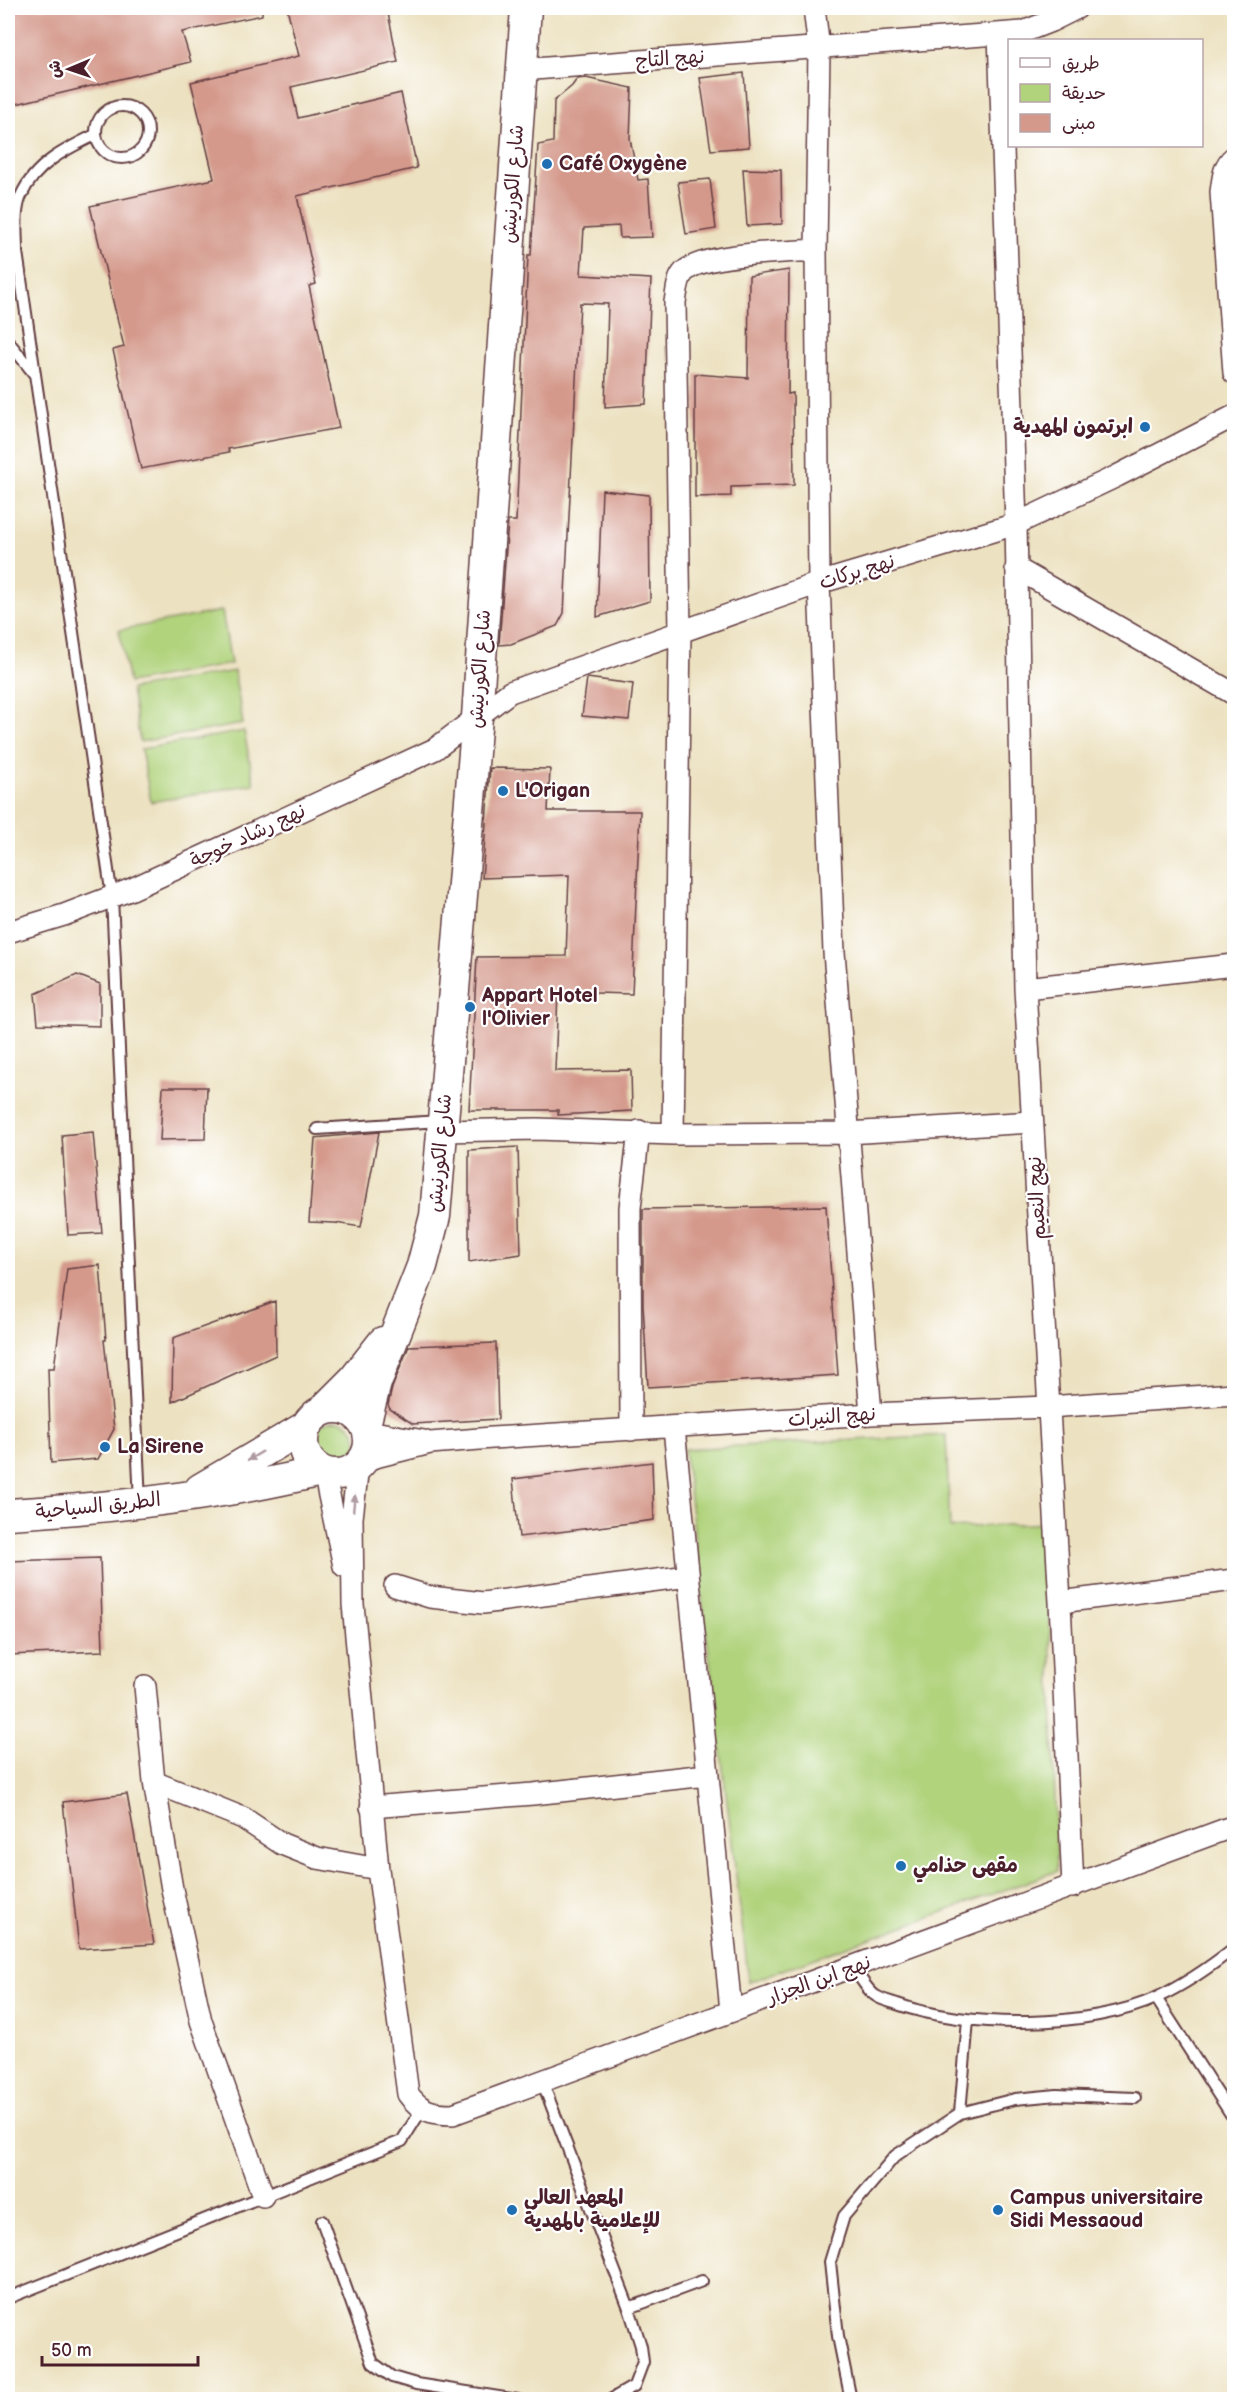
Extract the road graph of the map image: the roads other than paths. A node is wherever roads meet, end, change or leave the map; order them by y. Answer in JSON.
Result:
{"nodes":[{"id":1,"x":526,"y":8,"type":"edge"},
{"id":2,"x":814,"y":8,"type":"edge"},
{"id":3,"x":1077,"y":8,"type":"edge"},
{"id":4,"x":999,"y":34,"type":"junction"},
{"id":5,"x":819,"y":49,"type":"junction"},
{"id":6,"x":521,"y":70,"type":"junction"},
{"id":7,"x":95,"y":135,"type":"junction"},
{"id":8,"x":1234,"y":157,"type":"edge"},
{"id":9,"x":816,"y":250,"type":"junction"},
{"id":10,"x":8,"y":342,"type":"edge"},
{"id":11,"x":1234,"y":373,"type":"edge"},
{"id":12,"x":35,"y":375,"type":"junction"},
{"id":13,"x":1234,"y":417,"type":"edge"},
{"id":14,"x":1016,"y":524,"type":"junction"},
{"id":15,"x":1016,"y":568,"type":"junction"},
{"id":16,"x":819,"y":583,"type":"junction"},
{"id":17,"x":680,"y":632,"type":"junction"},
{"id":18,"x":1234,"y":694,"type":"edge"},
{"id":19,"x":477,"y":717,"type":"junction"},
{"id":20,"x":112,"y":897,"type":"junction"},
{"id":21,"x":8,"y":932,"type":"edge"},
{"id":22,"x":1234,"y":965,"type":"edge"},
{"id":23,"x":1025,"y":988,"type":"junction"},
{"id":24,"x":1032,"y":1122,"type":"junction"},
{"id":25,"x":443,"y":1126,"type":"junction"},
{"id":26,"x":317,"y":1129,"type":"dead end"},
{"id":27,"x":639,"y":1131,"type":"junction"},
{"id":28,"x":847,"y":1133,"type":"junction"},
{"id":29,"x":673,"y":1134,"type":"junction"},
{"id":30,"x":398,"y":1324,"type":"junction"},
{"id":31,"x":1234,"y":1394,"type":"edge"},
{"id":32,"x":1048,"y":1407,"type":"junction"},
{"id":33,"x":871,"y":1414,"type":"junction"},
{"id":34,"x":315,"y":1418,"type":"junction"},
{"id":35,"x":366,"y":1428,"type":"junction"},
{"id":36,"x":674,"y":1428,"type":"junction"},
{"id":37,"x":632,"y":1430,"type":"junction"},
{"id":38,"x":430,"y":1443,"type":"junction"},
{"id":39,"x":361,"y":1463,"type":"junction"},
{"id":40,"x":323,"y":1472,"type":"junction"},
{"id":41,"x":189,"y":1496,"type":"junction"},
{"id":42,"x":140,"y":1502,"type":"junction"},
{"id":43,"x":8,"y":1514,"type":"edge"},
{"id":44,"x":688,"y":1576,"type":"junction"},
{"id":45,"x":1234,"y":1580,"type":"edge"},
{"id":46,"x":395,"y":1586,"type":"dead end"},
{"id":47,"x":1060,"y":1602,"type":"junction"},
{"id":48,"x":352,"y":1604,"type":"junction"},
{"id":49,"x":145,"y":1686,"type":"dead end"},
{"id":50,"x":707,"y":1775,"type":"junction"},
{"id":51,"x":154,"y":1782,"type":"junction"},
{"id":52,"x":371,"y":1807,"type":"junction"},
{"id":53,"x":1234,"y":1826,"type":"edge"},
{"id":54,"x":378,"y":1869,"type":"junction"},
{"id":55,"x":1073,"y":1887,"type":"junction"},
{"id":56,"x":1234,"y":1948,"type":"edge"},
{"id":57,"x":853,"y":1968,"type":"junction"},
{"id":58,"x":1156,"y":1998,"type":"junction"},
{"id":59,"x":731,"y":2011,"type":"junction"},
{"id":60,"x":968,"y":2020,"type":"junction"},
{"id":61,"x":542,"y":2081,"type":"junction"},
{"id":62,"x":1135,"y":2098,"type":"dead end"},
{"id":63,"x":422,"y":2109,"type":"junction"},
{"id":64,"x":960,"y":2113,"type":"junction"},
{"id":65,"x":1234,"y":2119,"type":"edge"},
{"id":66,"x":263,"y":2196,"type":"junction"},
{"id":67,"x":322,"y":2221,"type":"dead end"},
{"id":68,"x":702,"y":2282,"type":"dead end"},
{"id":69,"x":8,"y":2298,"type":"edge"},
{"id":70,"x":629,"y":2308,"type":"junction"},
{"id":71,"x":519,"y":2400,"type":"edge"},
{"id":72,"x":610,"y":2400,"type":"edge"},
{"id":73,"x":851,"y":2400,"type":"edge"}],
"edges":[{"from":1,"to":6,"type":"main road","name":"شارع الكورنيش"},
{"from":2,"to":5,"type":"street"},
{"from":3,"to":4,"type":"street","name":"نهج التاج"},
{"from":4,"to":5,"type":"street","name":"نهج التاج"},
{"from":4,"to":14,"type":"street","name":"نهج النعيم"},
{"from":5,"to":6,"type":"street","name":"نهج التاج"},
{"from":5,"to":9,"type":"street"},
{"from":6,"to":19,"type":"main road","name":"شارع الكورنيش"},
{"from":7,"to":7,"type":"lane"},
{"from":7,"to":12,"type":"lane"},
{"from":8,"to":11,"type":"street"},
{"from":9,"to":16,"type":"street"},
{"from":9,"to":17,"type":"street"},
{"from":10,"to":12,"type":"lane"},
{"from":12,"to":20,"type":"lane"},
{"from":13,"to":14,"type":"street","name":"نهج بركات"},
{"from":14,"to":15,"type":"street","name":"نهج النعيم"},
{"from":14,"to":16,"type":"street","name":"نهج بركات"},
{"from":15,"to":18,"type":"street"},
{"from":15,"to":23,"type":"street","name":"نهج النعيم"},
{"from":16,"to":17,"type":"street","name":"نهج بركات"},
{"from":16,"to":28,"type":"street"},
{"from":17,"to":19,"type":"street","name":"نهج بركات"},
{"from":17,"to":29,"type":"street"},
{"from":19,"to":20,"type":"street","name":"نهج رشاد خوجة"},
{"from":19,"to":25,"type":"main road","name":"شارع الكورنيش"},
{"from":20,"to":21,"type":"street","name":"نهج رشاد خوجة"},
{"from":20,"to":42,"type":"lane"},
{"from":22,"to":23,"type":"street"},
{"from":23,"to":24,"type":"street","name":"نهج النعيم"},
{"from":24,"to":28,"type":"street"},
{"from":24,"to":32,"type":"street","name":"نهج النعيم"},
{"from":25,"to":26,"type":"lane"},
{"from":25,"to":27,"type":"street"},
{"from":25,"to":30,"type":"main road","name":"شارع الكورنيش"},
{"from":27,"to":29,"type":"street"},
{"from":27,"to":37,"type":"street"},
{"from":28,"to":29,"type":"street"},
{"from":28,"to":33,"type":"street"},
{"from":30,"to":34,"type":"main road","name":"شارع الكورنيش"},
{"from":30,"to":35,"type":"main road","name":"شارع الكورنيش"},
{"from":31,"to":32,"type":"street","name":"نهج النيرات"},
{"from":32,"to":33,"type":"street","name":"نهج النيرات"},
{"from":32,"to":47,"type":"street","name":"نهج النعيم"},
{"from":33,"to":36,"type":"street","name":"نهج النيرات"},
{"from":34,"to":35,"type":"main road"},
{"from":34,"to":40,"type":"main road"},
{"from":34,"to":41,"type":"main road","name":"الطريق السياحية","one_way":true},
{"from":35,"to":38,"type":"street"},
{"from":35,"to":39,"type":"main road"},
{"from":36,"to":37,"type":"street","name":"نهج النيرات"},
{"from":36,"to":44,"type":"street"},
{"from":37,"to":38,"type":"street","name":"نهج النيرات"},
{"from":38,"to":39,"type":"street"},
{"from":39,"to":40,"type":"main road"},
{"from":48,"to":39,"type":"street","one_way":true},
{"from":40,"to":41,"type":"main road","name":"الطريق السياحية"},
{"from":40,"to":48,"type":"street"},
{"from":41,"to":42,"type":"main road","name":"الطريق السياحية"},
{"from":42,"to":43,"type":"main road","name":"الطريق السياحية"},
{"from":44,"to":46,"type":"street"},
{"from":44,"to":50,"type":"street"},
{"from":45,"to":47,"type":"street"},
{"from":47,"to":55,"type":"street","name":"نهج النعيم"},
{"from":48,"to":52,"type":"street"},
{"from":49,"to":51,"type":"street"},
{"from":50,"to":52,"type":"street"},
{"from":50,"to":59,"type":"street"},
{"from":51,"to":54,"type":"street"},
{"from":51,"to":66,"type":"street"},
{"from":52,"to":54,"type":"street"},
{"from":53,"to":55,"type":"street","name":"نهج ابن الجزار"},
{"from":54,"to":63,"type":"street"},
{"from":55,"to":57,"type":"street","name":"نهج ابن الجزار"},
{"from":56,"to":58,"type":"lane"},
{"from":57,"to":59,"type":"street","name":"نهج ابن الجزار"},
{"from":57,"to":60,"type":"lane"},
{"from":58,"to":60,"type":"lane"},
{"from":58,"to":65,"type":"lane"},
{"from":59,"to":61,"type":"street","name":"نهج ابن الجزار"},
{"from":60,"to":64,"type":"lane"},
{"from":61,"to":63,"type":"street","name":"نهج ابن الجزار"},
{"from":61,"to":70,"type":"lane"},
{"from":62,"to":64,"type":"lane"},
{"from":63,"to":66,"type":"lane"},
{"from":64,"to":73,"type":"lane"},
{"from":66,"to":69,"type":"lane"},
{"from":67,"to":71,"type":"lane"},
{"from":68,"to":70,"type":"lane"},
{"from":70,"to":72,"type":"lane"}]}
